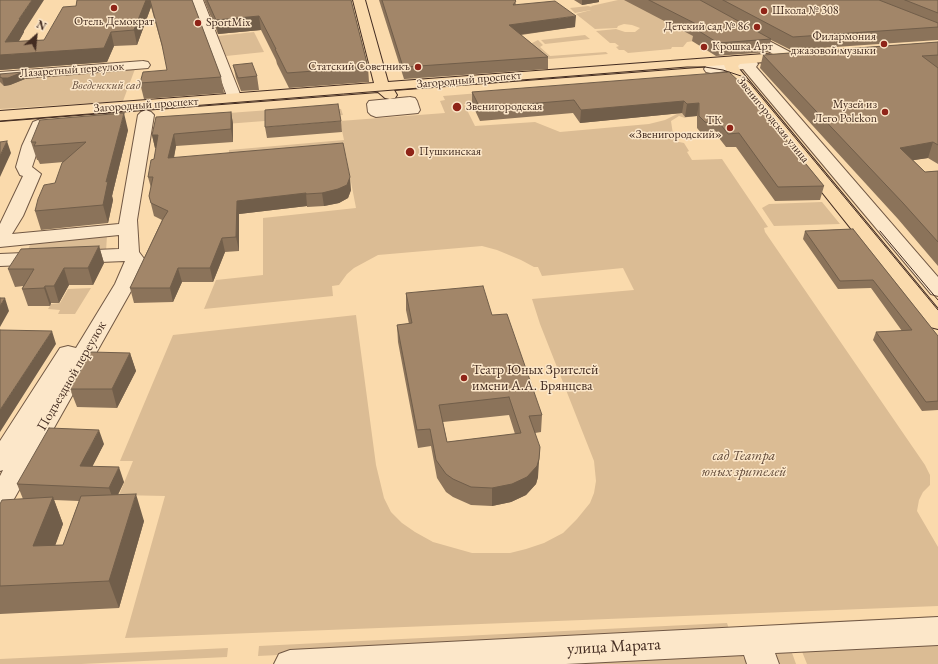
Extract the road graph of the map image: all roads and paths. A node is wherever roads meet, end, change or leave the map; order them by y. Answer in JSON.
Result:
{"nodes":[{"id":1,"x":197,"y":0,"type":"edge"},
{"id":2,"x":358,"y":0,"type":"edge"},
{"id":3,"x":370,"y":0,"type":"edge"},
{"id":4,"x":733,"y":23,"type":"edge"},
{"id":5,"x":384,"y":47,"type":"dead end"},
{"id":6,"x":798,"y":57,"type":"junction"},
{"id":7,"x":144,"y":65,"type":"dead end"},
{"id":8,"x":737,"y":65,"type":"junction"},
{"id":9,"x":0,"y":76,"type":"edge"},
{"id":10,"x":391,"y":89,"type":"junction"},
{"id":11,"x":235,"y":98,"type":"junction"},
{"id":12,"x":146,"y":115,"type":"junction"},
{"id":13,"x":0,"y":116,"type":"edge"},
{"id":14,"x":38,"y":125,"type":"junction"},
{"id":15,"x":0,"y":128,"type":"edge"},
{"id":16,"x":128,"y":229,"type":"junction"},
{"id":17,"x":0,"y":240,"type":"edge"},
{"id":18,"x":125,"y":254,"type":"junction"},
{"id":19,"x":0,"y":260,"type":"edge"},
{"id":20,"x":938,"y":290,"type":"edge"},
{"id":21,"x":938,"y":323,"type":"edge"},
{"id":22,"x":0,"y":462,"type":"edge"},
{"id":23,"x":0,"y":499,"type":"edge"},
{"id":24,"x":938,"y":631,"type":"edge"},
{"id":25,"x":759,"y":652,"type":"edge"},
{"id":26,"x":290,"y":664,"type":"edge"}],
"edges":[{"from":1,"to":11,"type":"street"},
{"from":2,"to":10,"type":"main road"},
{"from":3,"to":5,"type":"main road"},
{"from":4,"to":6,"type":"street"},
{"from":6,"to":8,"type":"street","name":"Загородный проспект"},
{"from":6,"to":8,"type":"main road","name":"Загородный проспект"},
{"from":7,"to":9,"type":"street","name":"Лазаретный переулок"},
{"from":8,"to":10,"type":"main road","name":"Загородный проспект"},
{"from":8,"to":10,"type":"main road","name":"Загородный проспект"},
{"from":8,"to":20,"type":"street","name":"Звенигородская улица"},
{"from":8,"to":21,"type":"main road","name":"Звенигородская улица"},
{"from":10,"to":11,"type":"main road","name":"Загородный проспект"},
{"from":10,"to":12,"type":"main road","name":"Загородный проспект"},
{"from":11,"to":13,"type":"main road","name":"Загородный проспект"},
{"from":12,"to":14,"type":"main road","name":"Загородный проспект"},
{"from":12,"to":16,"type":"street","name":"Подъездной переулок"},
{"from":14,"to":15,"type":"main road","name":"Загородный проспект"},
{"from":14,"to":17,"type":"street"},
{"from":16,"to":17,"type":"street"},
{"from":16,"to":18,"type":"street","name":"Подъездной переулок"},
{"from":18,"to":19,"type":"street"},
{"from":18,"to":22,"type":"street","name":"Подъездной переулок"},
{"from":18,"to":23,"type":"street","name":"Подъездной переулок"},
{"from":24,"to":25,"type":"street","name":"улица Марата"},
{"from":25,"to":26,"type":"street","name":"улица Марата"}]}
